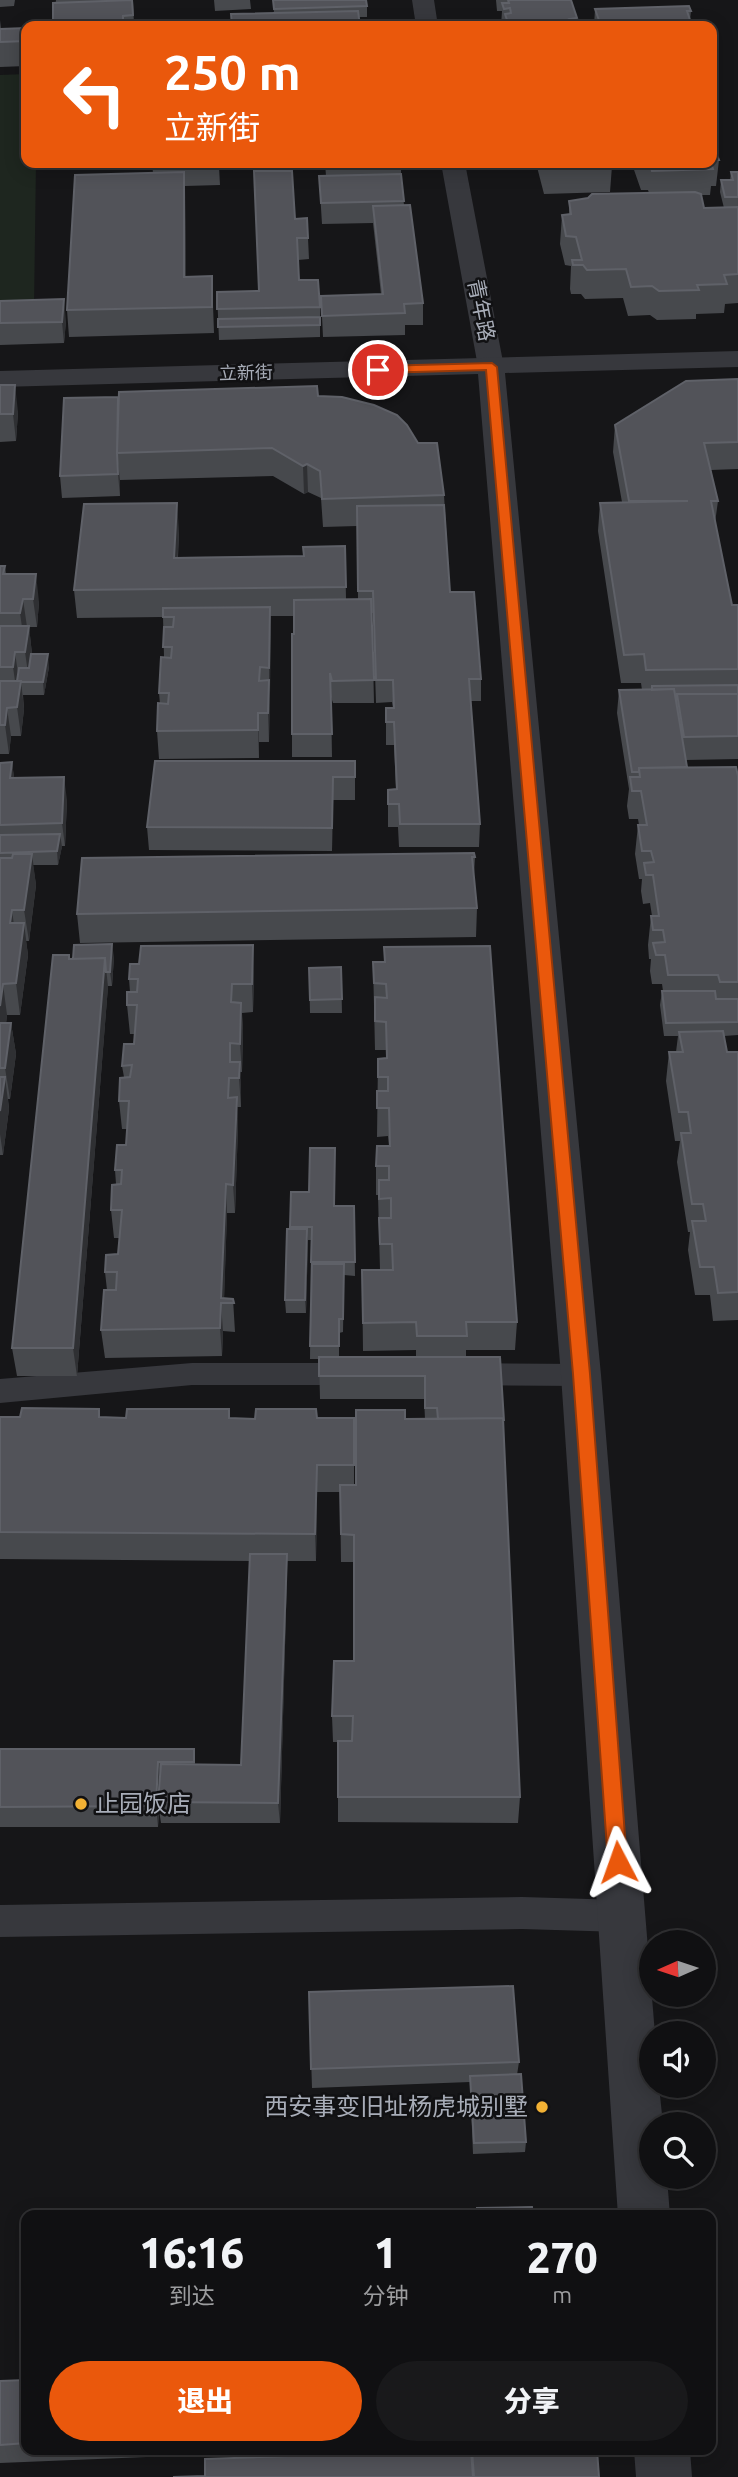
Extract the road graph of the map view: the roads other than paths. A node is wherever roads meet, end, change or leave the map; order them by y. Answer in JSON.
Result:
{"nodes":[{"id":1,"x":422,"y":0,"type":"edge"},
{"id":2,"x":427,"y":21,"type":"edge"},
{"id":3,"x":454,"y":168,"type":"edge"},
{"id":4,"x":738,"y":359,"type":"edge"},
{"id":5,"x":492,"y":367,"type":"junction"},
{"id":6,"x":0,"y":379,"type":"edge"},
{"id":7,"x":387,"y":1374,"type":"edge"},
{"id":8,"x":429,"y":1374,"type":"edge"},
{"id":9,"x":582,"y":1374,"type":"junction"},
{"id":10,"x":0,"y":1391,"type":"edge"},
{"id":11,"x":622,"y":1916,"type":"junction"},
{"id":12,"x":0,"y":1921,"type":"edge"},
{"id":13,"x":644,"y":2210,"type":"edge"},
{"id":14,"x":662,"y":2455,"type":"edge"},
{"id":15,"x":664,"y":2477,"type":"edge"}],
"edges":[{"from":1,"to":2,"type":"street"},
{"from":3,"to":5,"type":"street","name":"青年路"},
{"from":4,"to":5,"type":"street","name":"立新街"},
{"from":5,"to":6,"type":"street","name":"立新街"},
{"from":5,"to":9,"type":"street","name":"青年路"},
{"from":7,"to":10,"type":"lane"},
{"from":8,"to":9,"type":"lane"},
{"from":9,"to":11,"type":"street","name":"青年路"},
{"from":11,"to":12,"type":"lane"},
{"from":11,"to":13,"type":"street","name":"青年路"},
{"from":14,"to":15,"type":"street"}]}
